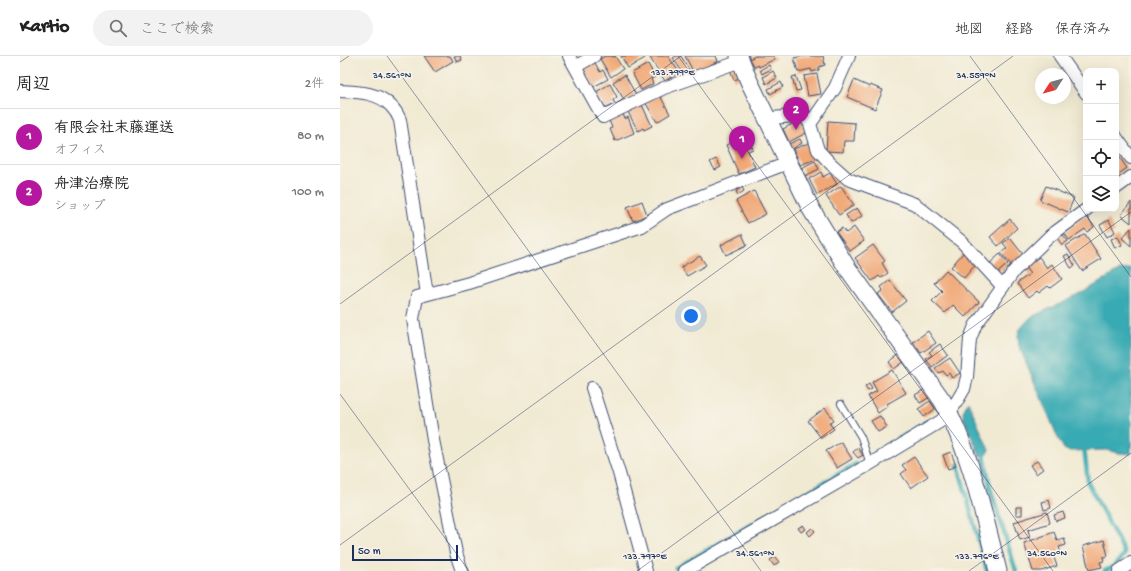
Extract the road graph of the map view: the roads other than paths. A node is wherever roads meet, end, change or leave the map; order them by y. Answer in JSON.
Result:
{"nodes":[{"id":1,"x":570,"y":56,"type":"edge"},
{"id":2,"x":594,"y":56,"type":"edge"},
{"id":3,"x":849,"y":56,"type":"edge"},
{"id":4,"x":1060,"y":56,"type":"edge"},
{"id":5,"x":740,"y":59,"type":"edge"},
{"id":6,"x":575,"y":67,"type":"junction"},
{"id":7,"x":1083,"y":89,"type":"edge"},
{"id":8,"x":340,"y":91,"type":"edge"},
{"id":9,"x":768,"y":120,"type":"junction"},
{"id":10,"x":810,"y":124,"type":"junction"},
{"id":11,"x":1119,"y":140,"type":"edge"},
{"id":12,"x":1131,"y":158,"type":"edge"},
{"id":13,"x":788,"y":163,"type":"junction"},
{"id":14,"x":1131,"y":177,"type":"edge"},
{"id":15,"x":1119,"y":186,"type":"edge"},
{"id":16,"x":1083,"y":212,"type":"edge"},
{"id":17,"x":1003,"y":287,"type":"junction"},
{"id":18,"x":427,"y":294,"type":"junction"},
{"id":19,"x":592,"y":388,"type":"dead end"},
{"id":20,"x":841,"y":404,"type":"dead end"},
{"id":21,"x":949,"y":412,"type":"junction"},
{"id":22,"x":870,"y":464,"type":"junction"},
{"id":23,"x":1131,"y":563,"type":"edge"},
{"id":24,"x":462,"y":571,"type":"edge"},
{"id":25,"x":646,"y":571,"type":"edge"},
{"id":26,"x":686,"y":571,"type":"edge"},
{"id":27,"x":998,"y":571,"type":"edge"},
{"id":28,"x":1119,"y":571,"type":"edge"}],
"edges":[{"from":1,"to":6,"type":"street"},
{"from":2,"to":6,"type":"street"},
{"from":3,"to":10,"type":"street"},
{"from":4,"to":7,"type":"street"},
{"from":5,"to":6,"type":"street"},
{"from":5,"to":9,"type":"street"},
{"from":8,"to":18,"type":"street"},
{"from":9,"to":10,"type":"street"},
{"from":9,"to":13,"type":"street"},
{"from":10,"to":17,"type":"street"},
{"from":11,"to":12,"type":"street"},
{"from":13,"to":18,"type":"street"},
{"from":13,"to":21,"type":"street"},
{"from":14,"to":15,"type":"street"},
{"from":16,"to":17,"type":"street"},
{"from":17,"to":21,"type":"street"},
{"from":18,"to":24,"type":"street"},
{"from":19,"to":25,"type":"street"},
{"from":20,"to":22,"type":"lane"},
{"from":21,"to":22,"type":"street"},
{"from":21,"to":27,"type":"street"},
{"from":22,"to":26,"type":"street"},
{"from":23,"to":28,"type":"street"}]}
